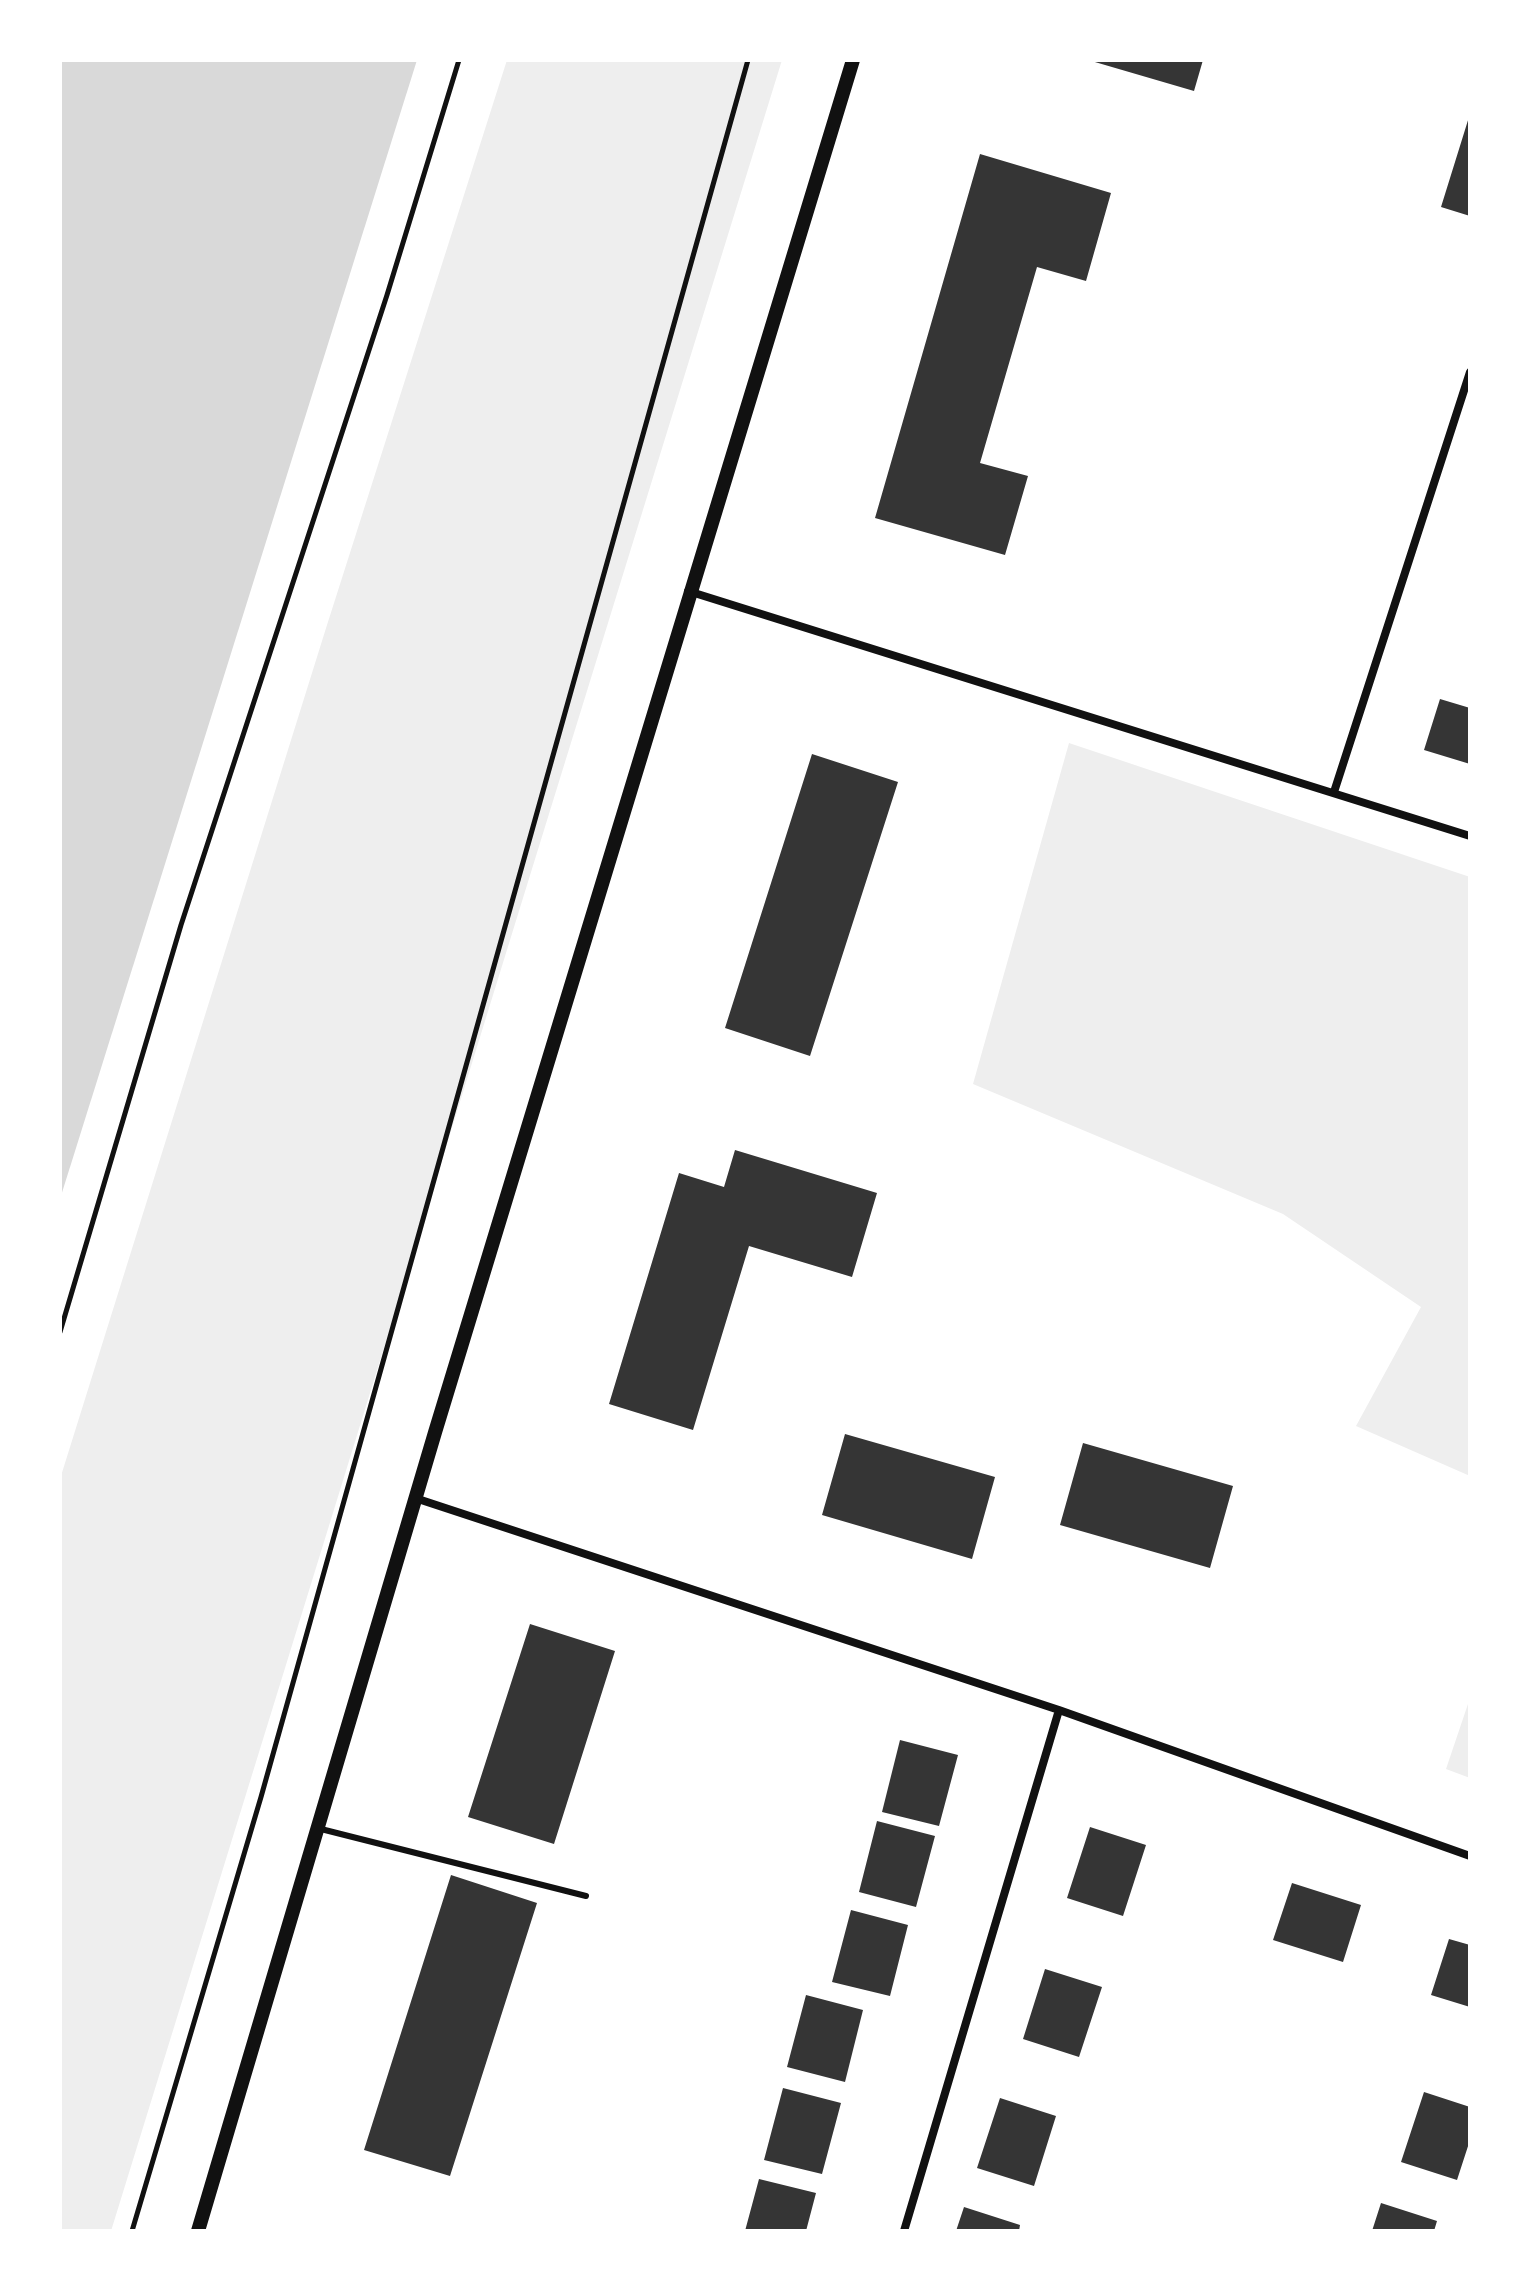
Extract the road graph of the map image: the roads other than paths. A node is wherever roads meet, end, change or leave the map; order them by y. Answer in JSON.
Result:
{"nodes":[{"id":1,"x":853,"y":60,"type":"edge"},
{"id":2,"x":1470,"y":372,"type":"edge"},
{"id":3,"x":688,"y":591,"type":"junction"},
{"id":4,"x":1334,"y":792,"type":"junction"},
{"id":5,"x":1470,"y":836,"type":"edge"},
{"id":6,"x":415,"y":1498,"type":"junction"},
{"id":7,"x":1059,"y":1710,"type":"junction"},
{"id":8,"x":317,"y":1828,"type":"junction"},
{"id":9,"x":1470,"y":1856,"type":"edge"},
{"id":10,"x":586,"y":1896,"type":"dead end"},
{"id":11,"x":198,"y":2231,"type":"edge"},
{"id":12,"x":904,"y":2231,"type":"edge"}],
"edges":[{"from":1,"to":3,"type":"street"},
{"from":2,"to":4,"type":"street"},
{"from":3,"to":4,"type":"street"},
{"from":3,"to":6,"type":"street"},
{"from":4,"to":5,"type":"street"},
{"from":6,"to":7,"type":"street"},
{"from":6,"to":8,"type":"street"},
{"from":7,"to":9,"type":"street"},
{"from":7,"to":12,"type":"street"},
{"from":8,"to":10,"type":"lane"},
{"from":8,"to":11,"type":"street"}]}
